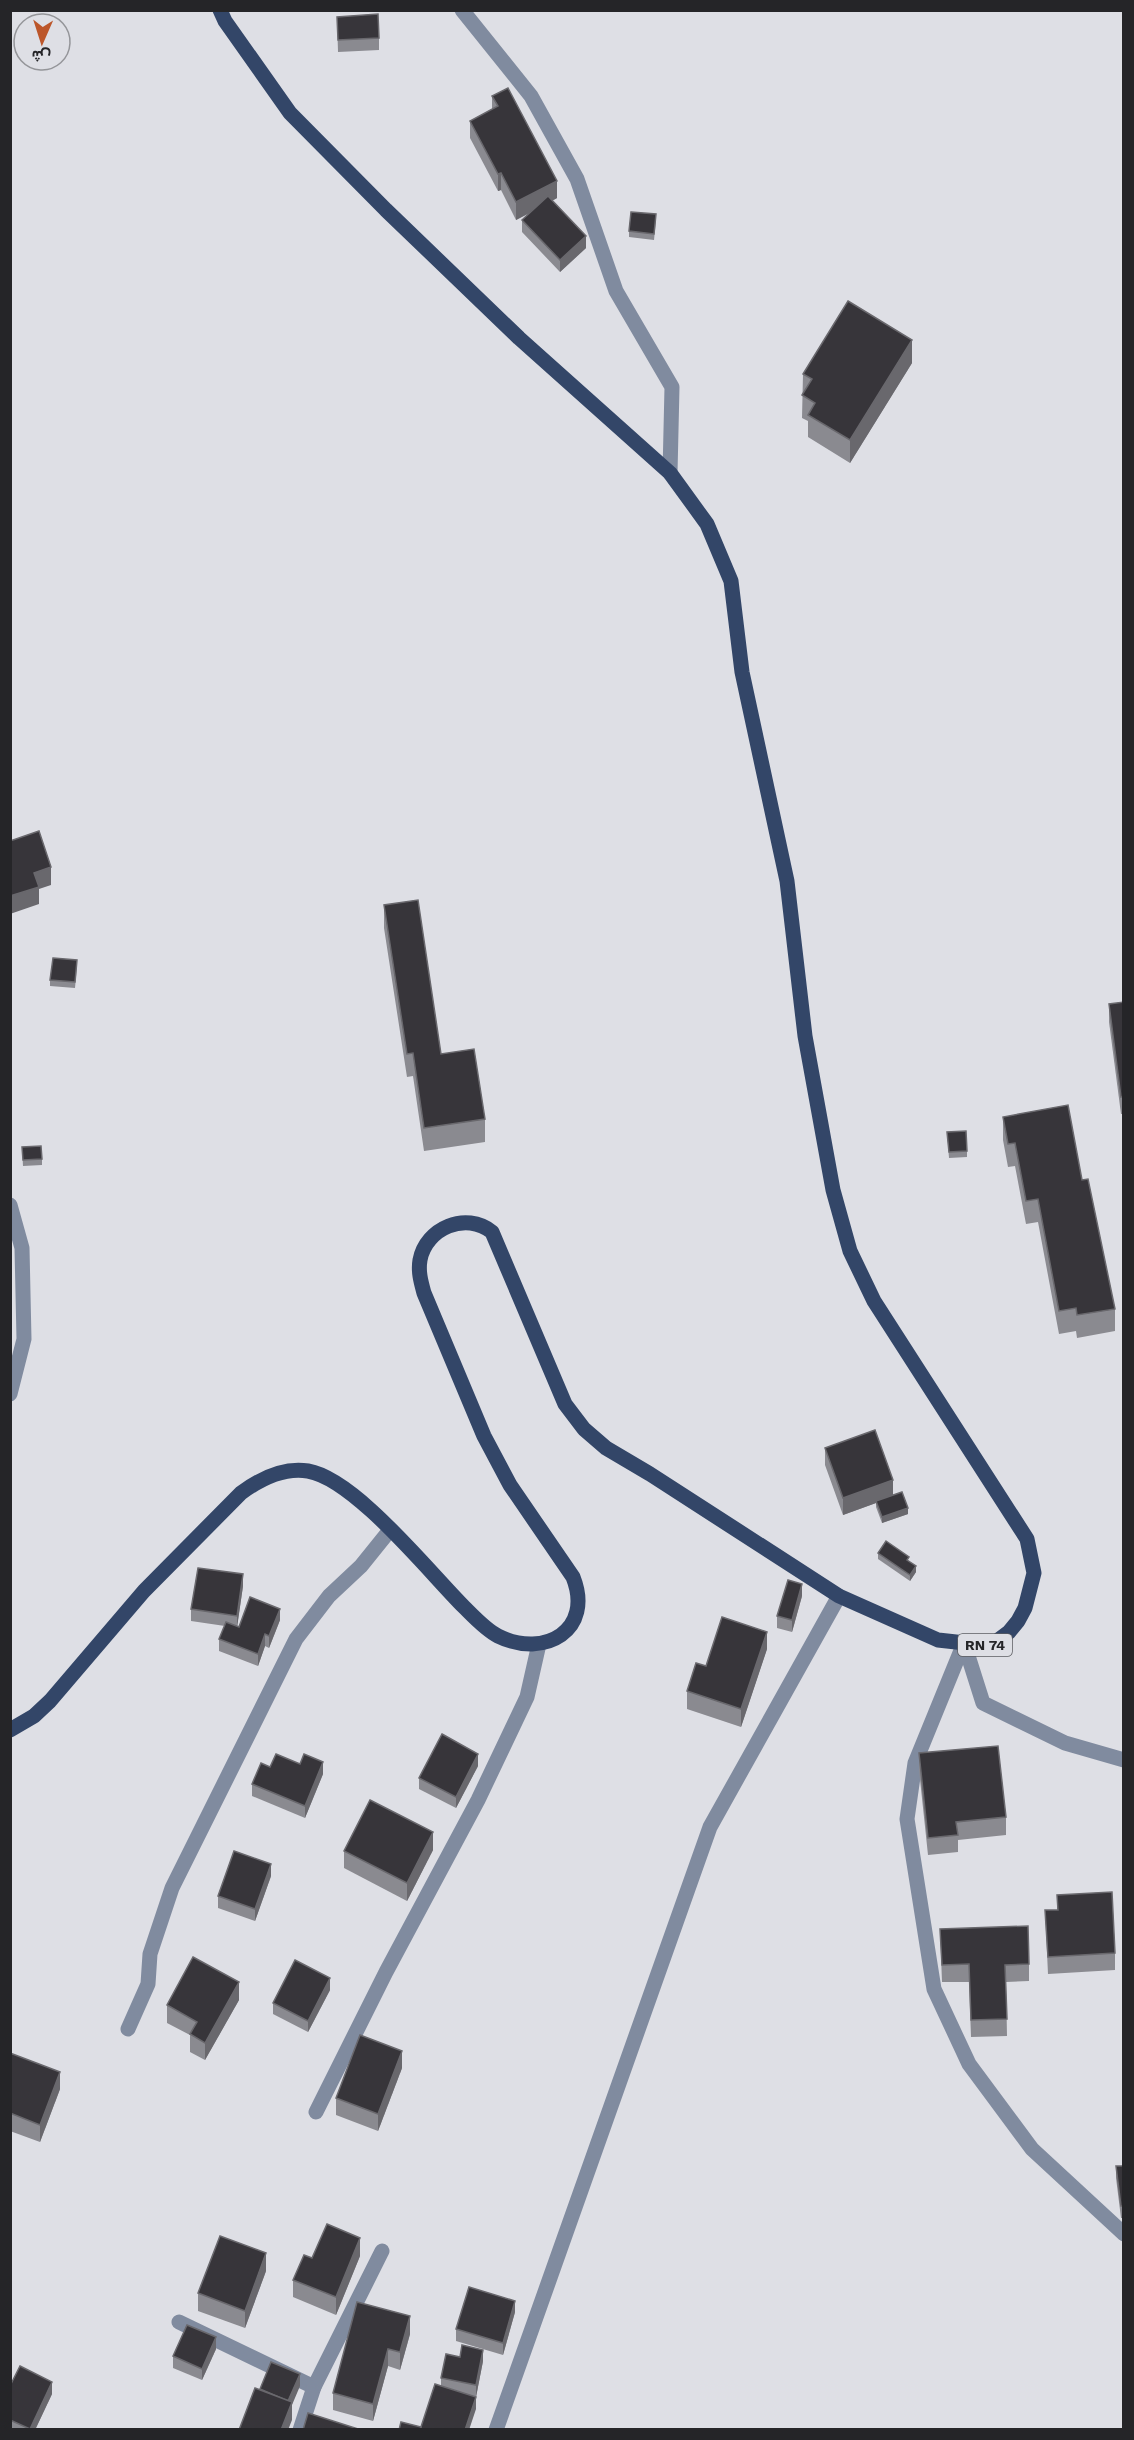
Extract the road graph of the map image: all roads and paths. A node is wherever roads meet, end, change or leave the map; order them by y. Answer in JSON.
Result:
{"nodes":[{"id":1,"x":220,"y":10,"type":"edge"},
{"id":2,"x":462,"y":10,"type":"edge"},
{"id":3,"x":670,"y":473,"type":"junction"},
{"id":4,"x":10,"y":1205,"type":"edge"},
{"id":5,"x":10,"y":1394,"type":"edge"},
{"id":6,"x":390,"y":1530,"type":"junction"},
{"id":7,"x":839,"y":1596,"type":"junction"},
{"id":8,"x":964,"y":1642,"type":"junction"},
{"id":9,"x":539,"y":1644,"type":"junction"},
{"id":10,"x":10,"y":1730,"type":"edge"},
{"id":11,"x":1124,"y":1760,"type":"edge"},
{"id":12,"x":128,"y":2029,"type":"dead end"},
{"id":13,"x":316,"y":2112,"type":"dead end"},
{"id":14,"x":1124,"y":2234,"type":"edge"},
{"id":15,"x":382,"y":2251,"type":"dead end"},
{"id":16,"x":179,"y":2322,"type":"dead end"},
{"id":17,"x":314,"y":2387,"type":"junction"},
{"id":18,"x":301,"y":2426,"type":"edge"},
{"id":19,"x":318,"y":2430,"type":"edge"},
{"id":20,"x":496,"y":2430,"type":"edge"}],
"edges":[{"from":1,"to":3,"type":"main road","number":"RN 74"},
{"from":2,"to":3,"type":"street"},
{"from":3,"to":8,"type":"main road","number":"RN 74"},
{"from":4,"to":5,"type":"street"},
{"from":6,"to":9,"type":"main road"},
{"from":6,"to":10,"type":"main road"},
{"from":6,"to":12,"type":"street"},
{"from":7,"to":8,"type":"main road","number":"RN 74"},
{"from":7,"to":9,"type":"main road","number":"RN 74"},
{"from":7,"to":20,"type":"street"},
{"from":8,"to":11,"type":"street"},
{"from":8,"to":14,"type":"street"},
{"from":9,"to":13,"type":"street"},
{"from":15,"to":17,"type":"street"},
{"from":16,"to":17,"type":"street"},
{"from":17,"to":18,"type":"street"},
{"from":18,"to":19,"type":"street"}]}
